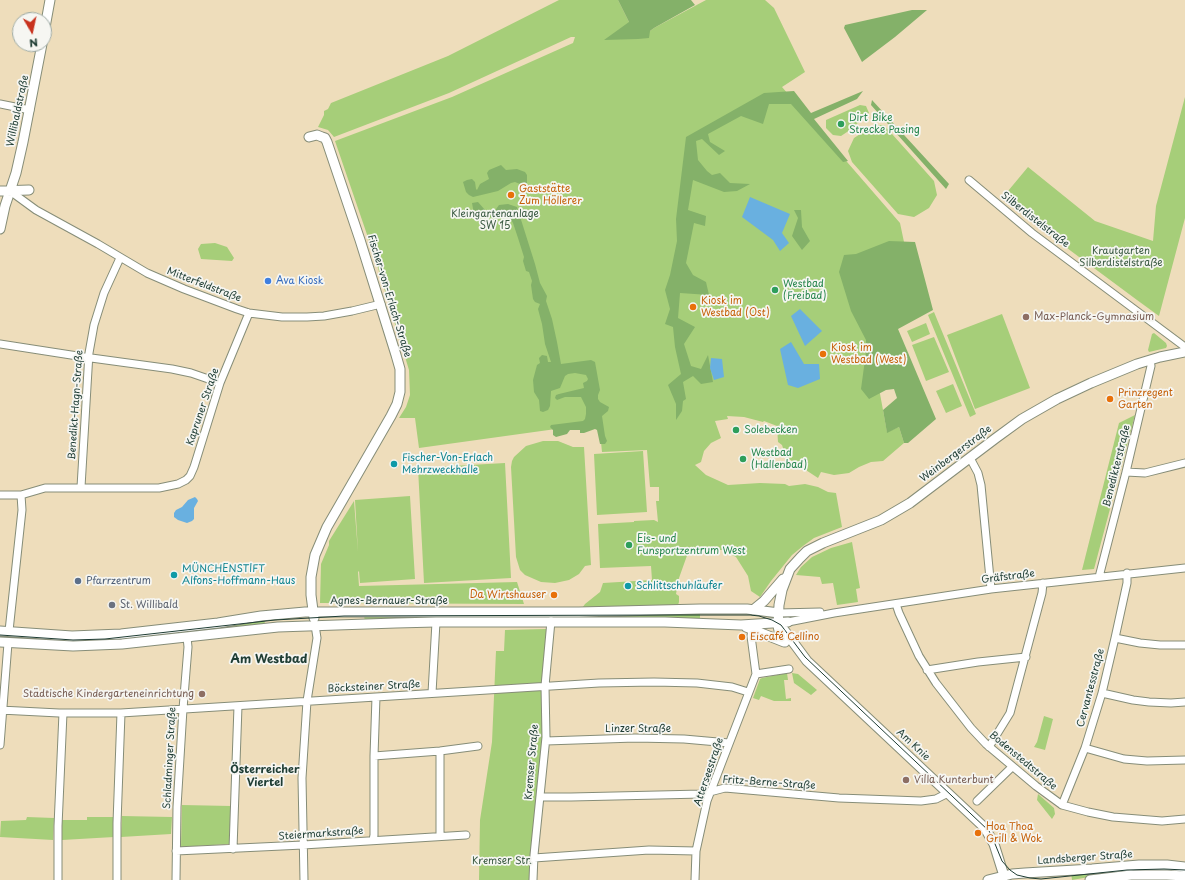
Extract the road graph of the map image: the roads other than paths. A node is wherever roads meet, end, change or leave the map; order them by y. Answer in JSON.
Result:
{"nodes":[{"id":1,"x":50,"y":0,"type":"edge"},
{"id":2,"x":48,"y":12,"type":"edge"},
{"id":3,"x":41,"y":52,"type":"edge"},
{"id":4,"x":0,"y":104,"type":"edge"},
{"id":5,"x":30,"y":110,"type":"junction"},
{"id":6,"x":309,"y":137,"type":"dead end"},
{"id":7,"x":969,"y":180,"type":"dead end"},
{"id":8,"x":29,"y":190,"type":"dead end"},
{"id":9,"x":0,"y":191,"type":"edge"},
{"id":10,"x":10,"y":191,"type":"junction"},
{"id":11,"x":0,"y":229,"type":"edge"},
{"id":12,"x":120,"y":258,"type":"junction"},
{"id":13,"x":380,"y":304,"type":"junction"},
{"id":14,"x":249,"y":312,"type":"junction"},
{"id":15,"x":0,"y":344,"type":"edge"},
{"id":16,"x":1185,"y":347,"type":"edge"},
{"id":17,"x":1185,"y":352,"type":"edge"},
{"id":18,"x":88,"y":358,"type":"junction"},
{"id":19,"x":1150,"y":360,"type":"junction"},
{"id":20,"x":220,"y":383,"type":"junction"},
{"id":21,"x":970,"y":458,"type":"junction"},
{"id":22,"x":1185,"y":463,"type":"edge"},
{"id":23,"x":1126,"y":472,"type":"junction"},
{"id":24,"x":81,"y":487,"type":"junction"},
{"id":25,"x":0,"y":495,"type":"edge"},
{"id":26,"x":21,"y":495,"type":"junction"},
{"id":27,"x":1185,"y":568,"type":"edge"},
{"id":28,"x":788,"y":574,"type":"junction"},
{"id":29,"x":1127,"y":574,"type":"junction"},
{"id":30,"x":1099,"y":577,"type":"junction"},
{"id":31,"x":1043,"y":583,"type":"junction"},
{"id":32,"x":991,"y":589,"type":"junction"},
{"id":33,"x":896,"y":604,"type":"junction"},
{"id":34,"x":754,"y":610,"type":"junction"},
{"id":35,"x":314,"y":612,"type":"junction"},
{"id":36,"x":779,"y":613,"type":"junction"},
{"id":37,"x":834,"y":613,"type":"junction"},
{"id":38,"x":551,"y":621,"type":"junction"},
{"id":39,"x":436,"y":622,"type":"junction"},
{"id":40,"x":788,"y":622,"type":"junction"},
{"id":41,"x":775,"y":623,"type":"junction"},
{"id":42,"x":316,"y":625,"type":"junction"},
{"id":43,"x":741,"y":625,"type":"junction"},
{"id":44,"x":752,"y":629,"type":"junction"},
{"id":45,"x":5,"y":631,"type":"edge"},
{"id":46,"x":770,"y":635,"type":"joint"},
{"id":47,"x":187,"y":637,"type":"junction"},
{"id":48,"x":1115,"y":638,"type":"junction"},
{"id":49,"x":785,"y":642,"type":"junction"},
{"id":50,"x":4,"y":643,"type":"edge"},
{"id":51,"x":1185,"y":645,"type":"edge"},
{"id":52,"x":801,"y":653,"type":"junction"},
{"id":53,"x":1026,"y":657,"type":"junction"},
{"id":54,"x":789,"y":668,"type":"dead end"},
{"id":55,"x":927,"y":670,"type":"junction"},
{"id":56,"x":756,"y":674,"type":"junction"},
{"id":57,"x":545,"y":686,"type":"junction"},
{"id":58,"x":748,"y":692,"type":"junction"},
{"id":59,"x":432,"y":693,"type":"junction"},
{"id":60,"x":1102,"y":693,"type":"junction"},
{"id":61,"x":376,"y":697,"type":"junction"},
{"id":62,"x":307,"y":701,"type":"junction"},
{"id":63,"x":1185,"y":702,"type":"edge"},
{"id":64,"x":238,"y":706,"type":"junction"},
{"id":65,"x":183,"y":709,"type":"junction"},
{"id":66,"x":1,"y":711,"type":"edge"},
{"id":67,"x":63,"y":713,"type":"junction"},
{"id":68,"x":121,"y":713,"type":"junction"},
{"id":69,"x":546,"y":741,"type":"junction"},
{"id":70,"x":729,"y":743,"type":"junction"},
{"id":71,"x":0,"y":744,"type":"edge"},
{"id":72,"x":478,"y":746,"type":"dead end"},
{"id":73,"x":989,"y":747,"type":"junction"},
{"id":74,"x":1085,"y":748,"type":"junction"},
{"id":75,"x":440,"y":751,"type":"junction"},
{"id":76,"x":374,"y":756,"type":"junction"},
{"id":77,"x":1185,"y":760,"type":"edge"},
{"id":78,"x":1012,"y":767,"type":"junction"},
{"id":79,"x":711,"y":791,"type":"junction"},
{"id":80,"x":948,"y":793,"type":"junction"},
{"id":81,"x":540,"y":797,"type":"junction"},
{"id":82,"x":977,"y":801,"type":"dead end"},
{"id":83,"x":1062,"y":805,"type":"junction"},
{"id":84,"x":1185,"y":819,"type":"edge"},
{"id":85,"x":466,"y":835,"type":"dead end"},
{"id":86,"x":440,"y":836,"type":"junction"},
{"id":87,"x":373,"y":840,"type":"junction"},
{"id":88,"x":303,"y":846,"type":"junction"},
{"id":89,"x":234,"y":849,"type":"junction"},
{"id":90,"x":176,"y":851,"type":"junction"},
{"id":91,"x":696,"y":851,"type":"junction"},
{"id":92,"x":534,"y":858,"type":"junction"},
{"id":93,"x":1185,"y":866,"type":"edge"},
{"id":94,"x":1185,"y":876,"type":"edge"},
{"id":95,"x":1017,"y":877,"type":"edge"},
{"id":96,"x":1000,"y":878,"type":"edge"},
{"id":97,"x":58,"y":880,"type":"edge"},
{"id":98,"x":117,"y":880,"type":"edge"},
{"id":99,"x":176,"y":880,"type":"edge"},
{"id":100,"x":304,"y":880,"type":"edge"},
{"id":101,"x":533,"y":880,"type":"edge"},
{"id":102,"x":695,"y":880,"type":"edge"},
{"id":103,"x":988,"y":880,"type":"edge"},
{"id":104,"x":1090,"y":880,"type":"edge"}],
"edges":[{"from":1,"to":2,"type":"main road"},
{"from":3,"to":5,"type":"main road","name":"Willibaldstraße"},
{"from":4,"to":5,"type":"street"},
{"from":5,"to":10,"type":"main road","name":"Willibaldstraße"},
{"from":6,"to":13,"type":"main road","name":"Fischer-von-Erlach-Straße"},
{"from":7,"to":16,"type":"street","name":"Silberdistelstraße"},
{"from":8,"to":10,"type":"main road"},
{"from":9,"to":10,"type":"main road"},
{"from":10,"to":11,"type":"main road","name":"Willibaldstraße"},
{"from":10,"to":12,"type":"street","name":"Mitterfeldstraße"},
{"from":12,"to":14,"type":"street","name":"Mitterfeldstraße"},
{"from":12,"to":18,"type":"street","name":"Benedikt-Hagn-Straße"},
{"from":13,"to":14,"type":"street","name":"Mitterfeldstraße"},
{"from":13,"to":35,"type":"main road","name":"Fischer-von-Erlach-Straße"},
{"from":14,"to":20,"type":"street","name":"Kapruner Straße"},
{"from":15,"to":18,"type":"street"},
{"from":17,"to":19,"type":"main road","name":"Weinbergerstraße"},
{"from":18,"to":20,"type":"street"},
{"from":18,"to":24,"type":"street","name":"Benedikt-Hagn-Straße"},
{"from":19,"to":21,"type":"main road","name":"Weinbergerstraße"},
{"from":19,"to":23,"type":"street","name":"Benedikterstraße"},
{"from":20,"to":24,"type":"street","name":"Kapruner Straße"},
{"from":21,"to":28,"type":"main road","name":"Weinbergerstraße"},
{"from":21,"to":32,"type":"street"},
{"from":22,"to":23,"type":"street"},
{"from":23,"to":30,"type":"street","name":"Benedikterstraße"},
{"from":24,"to":26,"type":"street","name":"Kapruner Straße"},
{"from":25,"to":26,"type":"street","name":"Kapruner Straße"},
{"from":26,"to":45,"type":"street"},
{"from":27,"to":29,"type":"street","name":"Gräfstraße"},
{"from":28,"to":34,"type":"main road"},
{"from":28,"to":36,"type":"main road","name":"Weinbergerstraße"},
{"from":29,"to":30,"type":"street","name":"Gräfstraße"},
{"from":29,"to":48,"type":"street","name":"Cervantesstraße"},
{"from":30,"to":31,"type":"street","name":"Gräfstraße"},
{"from":31,"to":32,"type":"street","name":"Gräfstraße"},
{"from":31,"to":53,"type":"street"},
{"from":32,"to":33,"type":"street","name":"Gräfstraße"},
{"from":33,"to":37,"type":"street","name":"Gräfstraße"},
{"from":33,"to":55,"type":"street","name":"Bodenstedtstraße"},
{"from":34,"to":35,"type":"main road","name":"Agnes-Bernauer-Straße"},
{"from":34,"to":36,"type":"main road","name":"Agnes-Bernauer-Straße"},
{"from":35,"to":42,"type":"main road","name":"Fischer-von-Erlach-Straße"},
{"from":35,"to":45,"type":"main road","name":"Agnes-Bernauer-Straße"},
{"from":36,"to":37,"type":"street","name":"Gräfstraße"},
{"from":36,"to":40,"type":"main road"},
{"from":36,"to":41,"type":"main road","name":"Weinbergerstraße"},
{"from":37,"to":40,"type":"street","name":"Gräfstraße"},
{"from":38,"to":39,"type":"main road","name":"Agnes-Bernauer-Straße"},
{"from":38,"to":43,"type":"main road","name":"Agnes-Bernauer-Straße"},
{"from":38,"to":57,"type":"street","name":"Kremser Straße"},
{"from":39,"to":42,"type":"main road","name":"Agnes-Bernauer-Straße"},
{"from":39,"to":59,"type":"street"},
{"from":40,"to":41,"type":"main road","name":"Agnes-Bernauer-Straße"},
{"from":41,"to":43,"type":"main road","name":"Agnes-Bernauer-Straße"},
{"from":41,"to":49,"type":"main road"},
{"from":41,"to":52,"type":"main road","name":"Am Knie"},
{"from":42,"to":47,"type":"main road","name":"Agnes-Bernauer-Straße"},
{"from":42,"to":62,"type":"street"},
{"from":43,"to":44,"type":"main road","name":"Agnes-Bernauer-Straße"},
{"from":44,"to":46,"type":"main road","name":"Agnes-Bernauer-Straße"},
{"from":44,"to":56,"type":"street"},
{"from":46,"to":49,"type":"main road","name":"Am Knie"},
{"from":47,"to":50,"type":"main road","name":"Agnes-Bernauer-Straße"},
{"from":47,"to":65,"type":"street","name":"Schladminger Straße"},
{"from":48,"to":51,"type":"street"},
{"from":48,"to":60,"type":"street","name":"Cervantesstraße"},
{"from":49,"to":52,"type":"main road","name":"Am Knie"},
{"from":50,"to":66,"type":"street"},
{"from":52,"to":80,"type":"main road","name":"Am Knie"},
{"from":53,"to":55,"type":"street"},
{"from":53,"to":73,"type":"street"},
{"from":54,"to":56,"type":"street"},
{"from":55,"to":73,"type":"street","name":"Bodenstedtstraße"},
{"from":56,"to":58,"type":"street","name":"Atterseestraße"},
{"from":57,"to":58,"type":"street","name":"Böcksteiner Straße"},
{"from":57,"to":59,"type":"street","name":"Böcksteiner Straße"},
{"from":57,"to":69,"type":"street","name":"Kremser Straße"},
{"from":58,"to":70,"type":"street","name":"Atterseestraße"},
{"from":59,"to":61,"type":"street","name":"Böcksteiner Straße"},
{"from":60,"to":63,"type":"street"},
{"from":60,"to":74,"type":"street","name":"Cervantesstraße"},
{"from":61,"to":62,"type":"street","name":"Böcksteiner Straße"},
{"from":61,"to":76,"type":"street"},
{"from":62,"to":64,"type":"street","name":"Böcksteiner Straße"},
{"from":62,"to":88,"type":"street"},
{"from":64,"to":65,"type":"street","name":"Böcksteiner Straße"},
{"from":64,"to":89,"type":"street"},
{"from":65,"to":68,"type":"street","name":"Böcksteiner Straße"},
{"from":65,"to":90,"type":"street","name":"Schladminger Straße"},
{"from":66,"to":67,"type":"street","name":"Böcksteiner Straße"},
{"from":66,"to":71,"type":"street"},
{"from":67,"to":68,"type":"street","name":"Böcksteiner Straße"},
{"from":67,"to":97,"type":"street"},
{"from":68,"to":98,"type":"street"},
{"from":69,"to":70,"type":"street","name":"Linzer Straße"},
{"from":69,"to":81,"type":"street","name":"Kremser Straße"},
{"from":70,"to":79,"type":"street","name":"Atterseestraße"},
{"from":72,"to":75,"type":"street"},
{"from":73,"to":78,"type":"street","name":"Bodenstedtstraße"},
{"from":74,"to":77,"type":"street"},
{"from":74,"to":83,"type":"street","name":"Cervantesstraße"},
{"from":75,"to":76,"type":"street"},
{"from":75,"to":86,"type":"street"},
{"from":76,"to":87,"type":"street"},
{"from":78,"to":82,"type":"street"},
{"from":78,"to":83,"type":"street","name":"Bodenstedtstraße"},
{"from":79,"to":80,"type":"street","name":"Fritz-Berne-Straße"},
{"from":79,"to":81,"type":"street","name":"Fritz-Berne-Straße"},
{"from":79,"to":91,"type":"street","name":"Atterseestraße"},
{"from":80,"to":96,"type":"main road","name":"Am Knie"},
{"from":81,"to":92,"type":"street","name":"Kremser Straße"},
{"from":83,"to":84,"type":"street","name":"Bodenstedtstraße"},
{"from":85,"to":86,"type":"street","name":"Steiermarkstraße"},
{"from":86,"to":87,"type":"street","name":"Steiermarkstraße"},
{"from":87,"to":88,"type":"street","name":"Steiermarkstraße"},
{"from":88,"to":89,"type":"street","name":"Steiermarkstraße"},
{"from":88,"to":100,"type":"street"},
{"from":89,"to":90,"type":"street","name":"Steiermarkstraße"},
{"from":90,"to":99,"type":"street","name":"Schladminger Straße"},
{"from":91,"to":92,"type":"street"},
{"from":91,"to":102,"type":"street","name":"Atterseestraße"},
{"from":92,"to":101,"type":"street","name":"Kremser Straße"},
{"from":93,"to":95,"type":"main road","name":"Landsberger Straße"},
{"from":94,"to":104,"type":"main road","name":"Landsberger Straße"},
{"from":95,"to":96,"type":"main road","name":"Landsberger Straße"},
{"from":96,"to":103,"type":"main road","name":"Landsberger Straße"}]}
